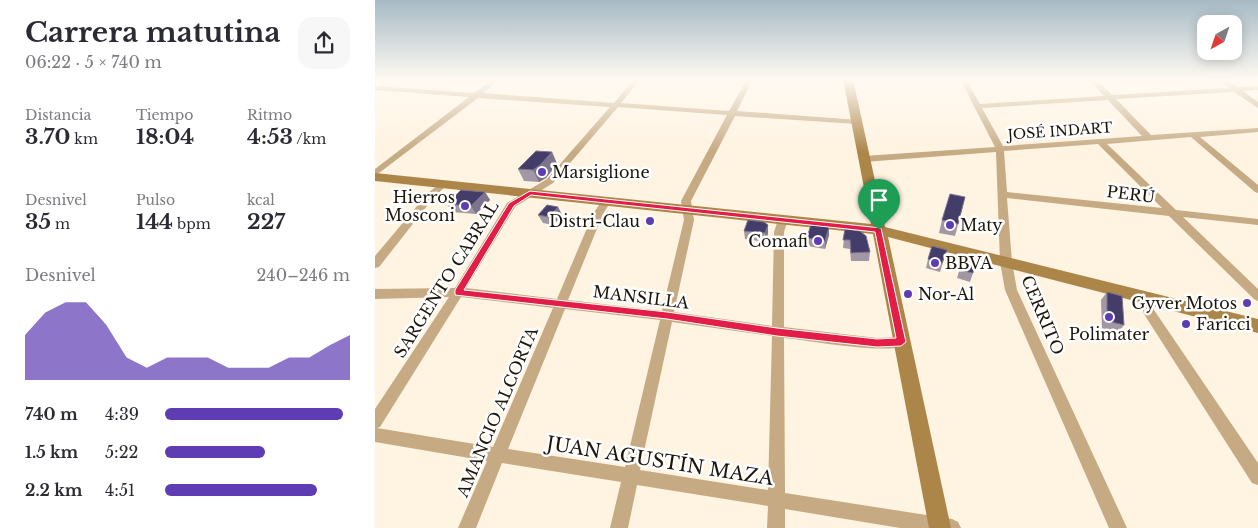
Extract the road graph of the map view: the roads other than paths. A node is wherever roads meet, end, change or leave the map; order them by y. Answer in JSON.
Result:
{"nodes":[{"id":1,"x":465,"y":104,"type":"edge"},
{"id":2,"x":599,"y":104,"type":"edge"},
{"id":3,"x":737,"y":104,"type":"edge"},
{"id":4,"x":853,"y":104,"type":"edge"},
{"id":5,"x":1017,"y":104,"type":"edge"},
{"id":6,"x":1116,"y":104,"type":"edge"},
{"id":7,"x":616,"y":105,"type":"junction"},
{"id":8,"x":978,"y":106,"type":"joint"},
{"id":9,"x":733,"y":112,"type":"junction"},
{"id":10,"x":856,"y":122,"type":"junction"},
{"id":11,"x":1258,"y":130,"type":"edge"},
{"id":12,"x":1193,"y":135,"type":"junction"},
{"id":13,"x":1149,"y":138,"type":"junction"},
{"id":14,"x":1100,"y":142,"type":"junction"},
{"id":15,"x":1000,"y":149,"type":"junction"},
{"id":16,"x":864,"y":160,"type":"junction"},
{"id":17,"x":375,"y":173,"type":"edge"},
{"id":18,"x":375,"y":177,"type":"edge"},
{"id":19,"x":443,"y":184,"type":"junction"},
{"id":20,"x":1258,"y":190,"type":"edge"},
{"id":21,"x":530,"y":193,"type":"junction"},
{"id":22,"x":1002,"y":194,"type":"junction"},
{"id":23,"x":606,"y":201,"type":"junction"},
{"id":24,"x":687,"y":209,"type":"junction"},
{"id":25,"x":1173,"y":214,"type":"junction"},
{"id":26,"x":783,"y":219,"type":"junction"},
{"id":27,"x":1258,"y":222,"type":"edge"},
{"id":28,"x":879,"y":230,"type":"junction"},
{"id":29,"x":1006,"y":262,"type":"junction"},
{"id":30,"x":375,"y":264,"type":"edge"},
{"id":31,"x":458,"y":292,"type":"junction"},
{"id":32,"x":375,"y":294,"type":"edge"},
{"id":33,"x":1258,"y":296,"type":"edge"},
{"id":34,"x":1146,"y":297,"type":"junction"},
{"id":35,"x":561,"y":304,"type":"junction"},
{"id":36,"x":667,"y":316,"type":"junction"},
{"id":37,"x":1258,"y":326,"type":"edge"},
{"id":38,"x":777,"y":332,"type":"junction"},
{"id":39,"x":901,"y":342,"type":"junction"},
{"id":40,"x":375,"y":422,"type":"edge"},
{"id":41,"x":375,"y":435,"type":"edge"},
{"id":42,"x":497,"y":455,"type":"junction"},
{"id":43,"x":630,"y":477,"type":"junction"},
{"id":44,"x":1258,"y":477,"type":"edge"},
{"id":45,"x":777,"y":500,"type":"junction"},
{"id":46,"x":944,"y":527,"type":"edge"},
{"id":47,"x":467,"y":528,"type":"edge"},
{"id":48,"x":619,"y":528,"type":"edge"},
{"id":49,"x":776,"y":528,"type":"edge"},
{"id":50,"x":1118,"y":528,"type":"edge"}],
"edges":[{"from":1,"to":17,"type":"street"},
{"from":2,"to":7,"type":"street"},
{"from":3,"to":9,"type":"street"},
{"from":4,"to":10,"type":"main road"},
{"from":5,"to":8,"type":"street"},
{"from":6,"to":13,"type":"street"},
{"from":7,"to":9,"type":"street"},
{"from":7,"to":21,"type":"street","name":"SARGENTO CABRAL"},
{"from":8,"to":15,"type":"street","name":"CERRITO"},
{"from":9,"to":10,"type":"street"},
{"from":9,"to":24,"type":"street"},
{"from":10,"to":16,"type":"main road"},
{"from":11,"to":12,"type":"street","name":"JOSÉ INDART"},
{"from":12,"to":13,"type":"street","name":"JOSÉ INDART"},
{"from":12,"to":20,"type":"street"},
{"from":13,"to":14,"type":"street","name":"JOSÉ INDART"},
{"from":14,"to":15,"type":"street","name":"JOSÉ INDART"},
{"from":14,"to":25,"type":"street"},
{"from":15,"to":16,"type":"street","name":"JOSÉ INDART"},
{"from":15,"to":22,"type":"street","name":"CERRITO"},
{"from":16,"to":28,"type":"main road"},
{"from":18,"to":19,"type":"main road"},
{"from":19,"to":21,"type":"main road"},
{"from":19,"to":30,"type":"street"},
{"from":21,"to":23,"type":"main road"},
{"from":21,"to":31,"type":"street","name":"SARGENTO CABRAL"},
{"from":22,"to":25,"type":"street","name":"PERÚ"},
{"from":22,"to":29,"type":"street","name":"CERRITO"},
{"from":23,"to":24,"type":"main road"},
{"from":23,"to":35,"type":"street","name":"AMANCIO ALCORTA"},
{"from":24,"to":26,"type":"main road"},
{"from":24,"to":36,"type":"street"},
{"from":25,"to":27,"type":"street","name":"PERÚ"},
{"from":25,"to":33,"type":"street"},
{"from":26,"to":28,"type":"main road"},
{"from":26,"to":38,"type":"street"},
{"from":28,"to":29,"type":"main road"},
{"from":28,"to":39,"type":"main road"},
{"from":29,"to":34,"type":"main road"},
{"from":29,"to":50,"type":"street","name":"CERRITO"},
{"from":31,"to":32,"type":"street","name":"MANSILLA"},
{"from":31,"to":35,"type":"street","name":"MANSILLA"},
{"from":31,"to":40,"type":"street","name":"SARGENTO CABRAL"},
{"from":34,"to":37,"type":"main road"},
{"from":34,"to":44,"type":"street"},
{"from":35,"to":36,"type":"street","name":"MANSILLA"},
{"from":35,"to":42,"type":"street","name":"AMANCIO ALCORTA"},
{"from":36,"to":38,"type":"street","name":"MANSILLA"},
{"from":36,"to":43,"type":"street"},
{"from":38,"to":39,"type":"street","name":"MANSILLA"},
{"from":38,"to":45,"type":"street"},
{"from":39,"to":46,"type":"main road"},
{"from":41,"to":42,"type":"street","name":"JUAN AGUSTÍN MAZA"},
{"from":42,"to":43,"type":"street","name":"JUAN AGUSTÍN MAZA"},
{"from":42,"to":47,"type":"street","name":"AMANCIO ALCORTA"},
{"from":43,"to":45,"type":"street","name":"JUAN AGUSTÍN MAZA"},
{"from":43,"to":48,"type":"street"},
{"from":45,"to":46,"type":"street","name":"JUAN AGUSTÍN MAZA"},
{"from":45,"to":49,"type":"street"}]}
